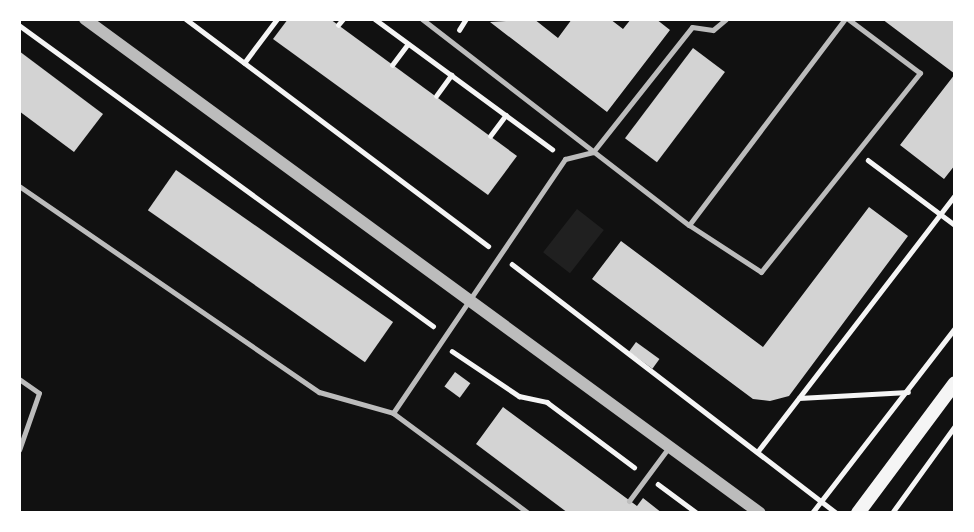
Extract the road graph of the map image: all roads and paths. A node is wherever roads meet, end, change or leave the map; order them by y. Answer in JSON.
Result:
{"nodes":[{"id":1,"x":85,"y":19,"type":"edge"},
{"id":2,"x":277,"y":19,"type":"edge"},
{"id":3,"x":343,"y":19,"type":"edge"},
{"id":4,"x":375,"y":19,"type":"edge"},
{"id":5,"x":422,"y":19,"type":"edge"},
{"id":6,"x":726,"y":19,"type":"edge"},
{"id":7,"x":847,"y":19,"type":"edge"},
{"id":8,"x":19,"y":25,"type":"edge"},
{"id":9,"x":338,"y":25,"type":"dead end"},
{"id":10,"x":408,"y":44,"type":"junction"},
{"id":11,"x":244,"y":63,"type":"dead end"},
{"id":12,"x":392,"y":65,"type":"dead end"},
{"id":13,"x":451,"y":75,"type":"junction"},
{"id":14,"x":436,"y":96,"type":"dead end"},
{"id":15,"x":506,"y":115,"type":"junction"},
{"id":16,"x":490,"y":136,"type":"dead end"},
{"id":17,"x":593,"y":152,"type":"junction"},
{"id":18,"x":857,"y":152,"type":"junction"},
{"id":19,"x":565,"y":159,"type":"junction"},
{"id":20,"x":19,"y":186,"type":"edge"},
{"id":21,"x":955,"y":195,"type":"edge"},
{"id":22,"x":941,"y":214,"type":"junction"},
{"id":23,"x":689,"y":225,"type":"junction"},
{"id":24,"x":955,"y":225,"type":"edge"},
{"id":25,"x":470,"y":301,"type":"junction"},
{"id":26,"x":955,"y":328,"type":"edge"},
{"id":27,"x":447,"y":336,"type":"junction"},
{"id":28,"x":19,"y":379,"type":"edge"},
{"id":29,"x":955,"y":383,"type":"edge"},
{"id":30,"x":909,"y":391,"type":"junction"},
{"id":31,"x":799,"y":398,"type":"junction"},
{"id":32,"x":393,"y":413,"type":"junction"},
{"id":33,"x":955,"y":426,"type":"edge"},
{"id":34,"x":669,"y":446,"type":"junction"},
{"id":35,"x":19,"y":450,"type":"edge"},
{"id":36,"x":758,"y":451,"type":"dead end"},
{"id":37,"x":647,"y":476,"type":"junction"},
{"id":38,"x":629,"y":501,"type":"dead end"},
{"id":39,"x":821,"y":503,"type":"junction"},
{"id":40,"x":528,"y":513,"type":"edge"},
{"id":41,"x":697,"y":513,"type":"edge"},
{"id":42,"x":760,"y":513,"type":"edge"},
{"id":43,"x":812,"y":513,"type":"edge"},
{"id":44,"x":836,"y":513,"type":"edge"},
{"id":45,"x":859,"y":513,"type":"edge"},
{"id":46,"x":892,"y":513,"type":"edge"}],
"edges":[{"from":1,"to":25,"type":"street"},
{"from":2,"to":11,"type":"path"},
{"from":3,"to":9,"type":"path"},
{"from":4,"to":10,"type":"path"},
{"from":5,"to":17,"type":"lane"},
{"from":6,"to":17,"type":"lane"},
{"from":7,"to":18,"type":"lane"},
{"from":7,"to":23,"type":"lane"},
{"from":8,"to":27,"type":"path"},
{"from":10,"to":12,"type":"path"},
{"from":10,"to":13,"type":"path"},
{"from":13,"to":14,"type":"path"},
{"from":13,"to":15,"type":"path"},
{"from":15,"to":16,"type":"path"},
{"from":15,"to":19,"type":"path"},
{"from":17,"to":19,"type":"lane"},
{"from":17,"to":23,"type":"lane"},
{"from":18,"to":22,"type":"path"},
{"from":18,"to":23,"type":"lane"},
{"from":19,"to":25,"type":"lane"},
{"from":20,"to":32,"type":"lane"},
{"from":21,"to":22,"type":"path"},
{"from":22,"to":24,"type":"path"},
{"from":22,"to":31,"type":"path"},
{"from":25,"to":27,"type":"lane"},
{"from":25,"to":34,"type":"street"},
{"from":26,"to":30,"type":"path"},
{"from":27,"to":32,"type":"lane"},
{"from":27,"to":37,"type":"path"},
{"from":28,"to":35,"type":"lane"},
{"from":29,"to":45,"type":"main road"},
{"from":30,"to":31,"type":"path"},
{"from":30,"to":39,"type":"path"},
{"from":31,"to":36,"type":"path"},
{"from":32,"to":40,"type":"lane"},
{"from":33,"to":46,"type":"path"},
{"from":34,"to":37,"type":"lane"},
{"from":34,"to":42,"type":"street"},
{"from":37,"to":38,"type":"lane"},
{"from":37,"to":41,"type":"path"},
{"from":39,"to":43,"type":"path"},
{"from":39,"to":44,"type":"path"}]}
